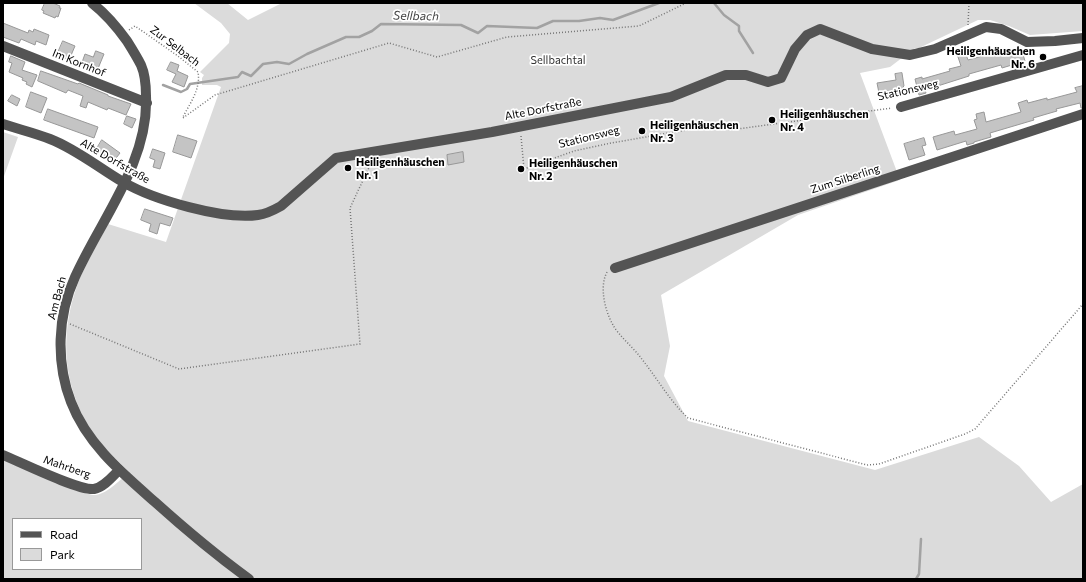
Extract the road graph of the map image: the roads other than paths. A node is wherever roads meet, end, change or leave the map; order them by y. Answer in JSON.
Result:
{"nodes":[{"id":1,"x":92,"y":3,"type":"edge"},
{"id":2,"x":1083,"y":38,"type":"edge"},
{"id":3,"x":3,"y":46,"type":"edge"},
{"id":4,"x":1083,"y":55,"type":"edge"},
{"id":5,"x":147,"y":103,"type":"junction"},
{"id":6,"x":901,"y":107,"type":"road end"},
{"id":7,"x":1083,"y":114,"type":"edge"},
{"id":8,"x":3,"y":124,"type":"edge"},
{"id":9,"x":124,"y":182,"type":"junction"},
{"id":10,"x":615,"y":268,"type":"road end"},
{"id":11,"x":3,"y":455,"type":"edge"},
{"id":12,"x":119,"y":470,"type":"junction"},
{"id":13,"x":248,"y":579,"type":"edge"}],
"edges":[{"from":1,"to":5,"type":"street","name":"Am Bach"},
{"from":2,"to":9,"type":"street","name":"Alte Dorfstraße"},
{"from":3,"to":5,"type":"street","name":"Im Kornhof"},
{"from":4,"to":6,"type":"street","name":"Stationsweg"},
{"from":5,"to":9,"type":"street","name":"Am Bach"},
{"from":7,"to":10,"type":"street","name":"Zum Silberling"},
{"from":8,"to":9,"type":"street","name":"Alte Dorfstraße"},
{"from":9,"to":12,"type":"street","name":"Am Bach"},
{"from":11,"to":12,"type":"street","name":"Mahrberg"},
{"from":12,"to":13,"type":"street","name":"Am Bach"}]}
